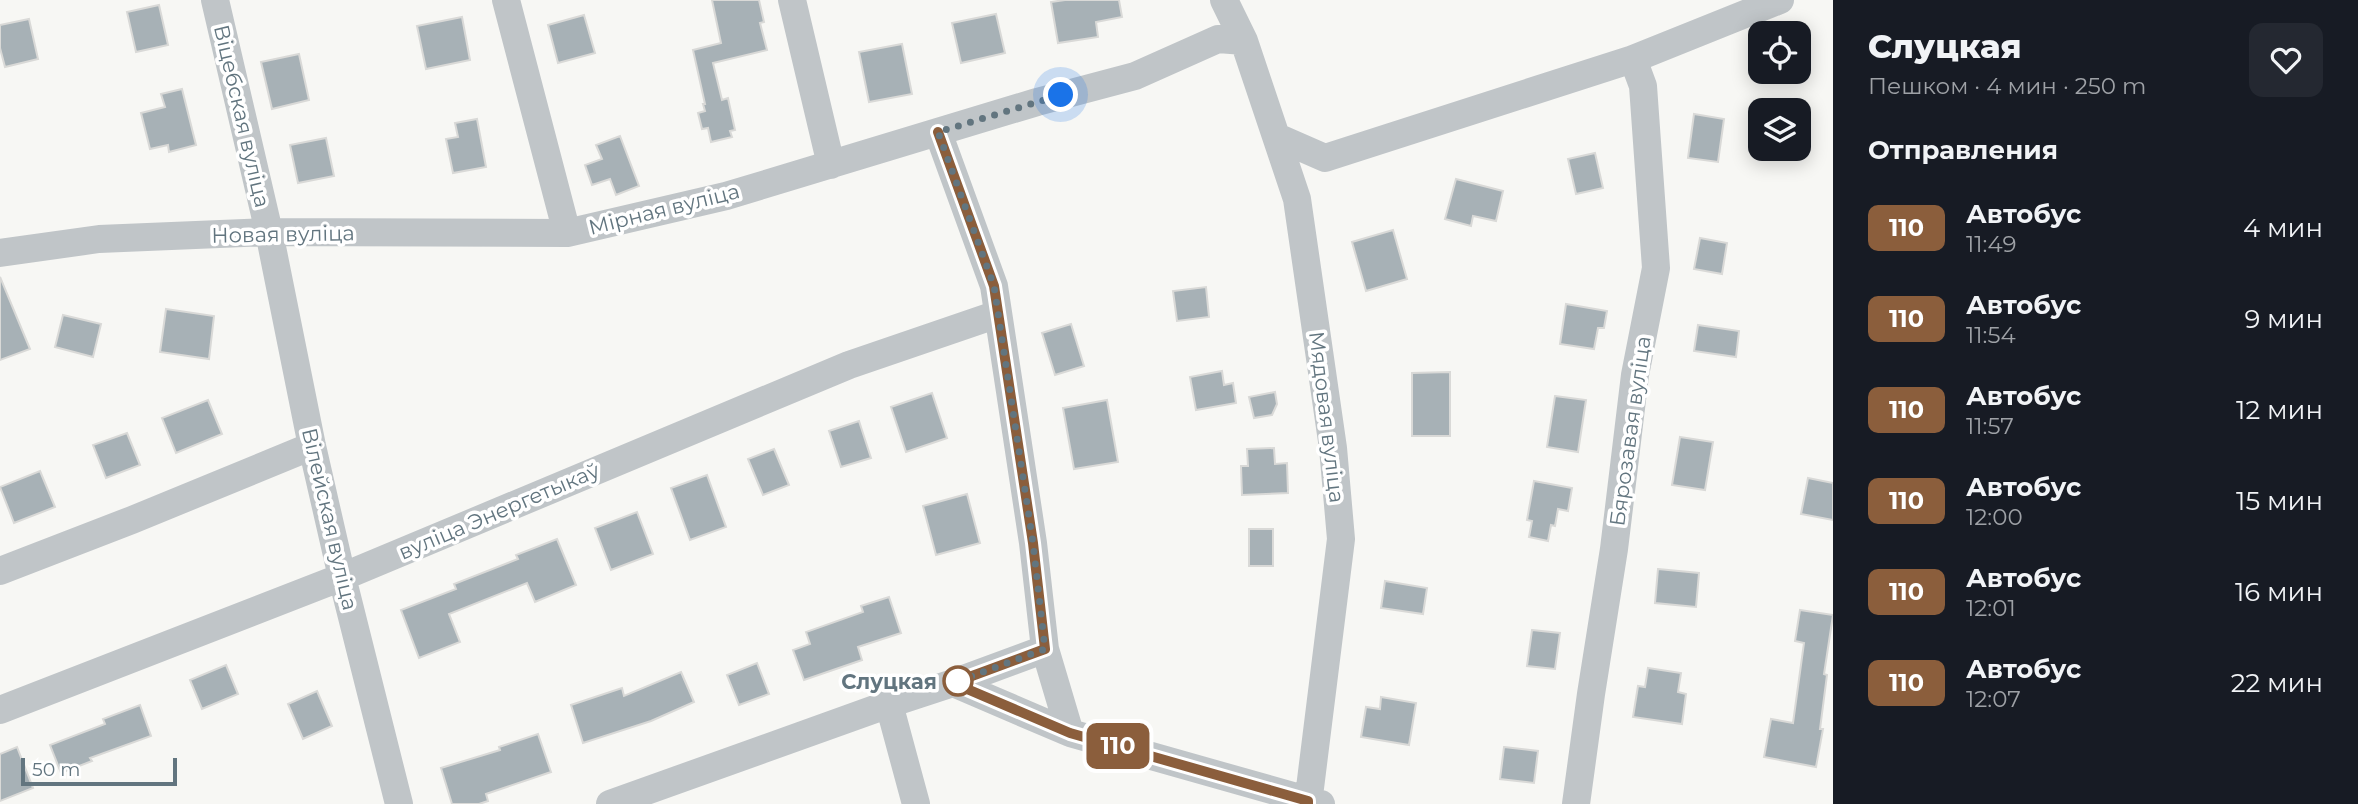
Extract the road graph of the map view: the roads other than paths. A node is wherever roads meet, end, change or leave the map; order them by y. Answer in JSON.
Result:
{"nodes":[{"id":1,"x":215,"y":0,"type":"edge"},
{"id":2,"x":506,"y":0,"type":"edge"},
{"id":3,"x":792,"y":0,"type":"edge"},
{"id":4,"x":1224,"y":0,"type":"edge"},
{"id":5,"x":1780,"y":0,"type":"edge"},
{"id":6,"x":1244,"y":41,"type":"junction"},
{"id":7,"x":1633,"y":59,"type":"junction"},
{"id":8,"x":938,"y":132,"type":"junction"},
{"id":9,"x":1277,"y":137,"type":"junction"},
{"id":10,"x":1325,"y":158,"type":"junction"},
{"id":11,"x":831,"y":165,"type":"junction"},
{"id":12,"x":1297,"y":199,"type":"junction"},
{"id":13,"x":269,"y":233,"type":"junction"},
{"id":14,"x":567,"y":233,"type":"junction"},
{"id":15,"x":0,"y":253,"type":"edge"},
{"id":16,"x":998,"y":314,"type":"junction"},
{"id":17,"x":312,"y":446,"type":"junction"},
{"id":18,"x":0,"y":571,"type":"edge"},
{"id":19,"x":342,"y":577,"type":"junction"},
{"id":20,"x":1045,"y":649,"type":"junction"},
{"id":21,"x":953,"y":683,"type":"junction"},
{"id":22,"x":889,"y":704,"type":"junction"},
{"id":23,"x":0,"y":710,"type":"edge"},
{"id":24,"x":1070,"y":733,"type":"junction"},
{"id":25,"x":1313,"y":803,"type":"edge"},
{"id":26,"x":399,"y":804,"type":"edge"},
{"id":27,"x":610,"y":804,"type":"edge"},
{"id":28,"x":916,"y":804,"type":"edge"},
{"id":29,"x":1576,"y":804,"type":"edge"}],
"edges":[{"from":1,"to":13,"type":"street","name":"Віцебская вуліца"},
{"from":2,"to":14,"type":"street","name":"Мірная вуліца"},
{"from":3,"to":11,"type":"street"},
{"from":4,"to":6,"type":"street","name":"Мядовая вуліца"},
{"from":5,"to":7,"type":"street"},
{"from":6,"to":8,"type":"street","name":"Мірная вуліца"},
{"from":6,"to":9,"type":"street","name":"Мядовая вуліца"},
{"from":7,"to":10,"type":"street"},
{"from":7,"to":29,"type":"street","name":"Бярозавая вуліца"},
{"from":8,"to":11,"type":"street","name":"Мірная вуліца"},
{"from":8,"to":16,"type":"street"},
{"from":9,"to":10,"type":"street"},
{"from":9,"to":12,"type":"street","name":"Мядовая вуліца"},
{"from":10,"to":12,"type":"street"},
{"from":11,"to":14,"type":"street","name":"Мірная вуліца"},
{"from":12,"to":25,"type":"street","name":"Мядовая вуліца"},
{"from":13,"to":14,"type":"street","name":"Новая вуліца"},
{"from":13,"to":15,"type":"street","name":"Новая вуліца"},
{"from":13,"to":17,"type":"street","name":"Вілейская вуліца"},
{"from":16,"to":19,"type":"street","name":"вуліца Энергетыкаў"},
{"from":16,"to":20,"type":"street"},
{"from":17,"to":18,"type":"street"},
{"from":17,"to":19,"type":"street","name":"Вілейская вуліца"},
{"from":19,"to":23,"type":"street","name":"вуліца Энергетыкаў"},
{"from":19,"to":26,"type":"street","name":"Вілейская вуліца"},
{"from":20,"to":21,"type":"street"},
{"from":20,"to":24,"type":"street"},
{"from":21,"to":22,"type":"street"},
{"from":21,"to":24,"type":"street"},
{"from":22,"to":27,"type":"street"},
{"from":22,"to":28,"type":"street"},
{"from":24,"to":25,"type":"street"}]}
